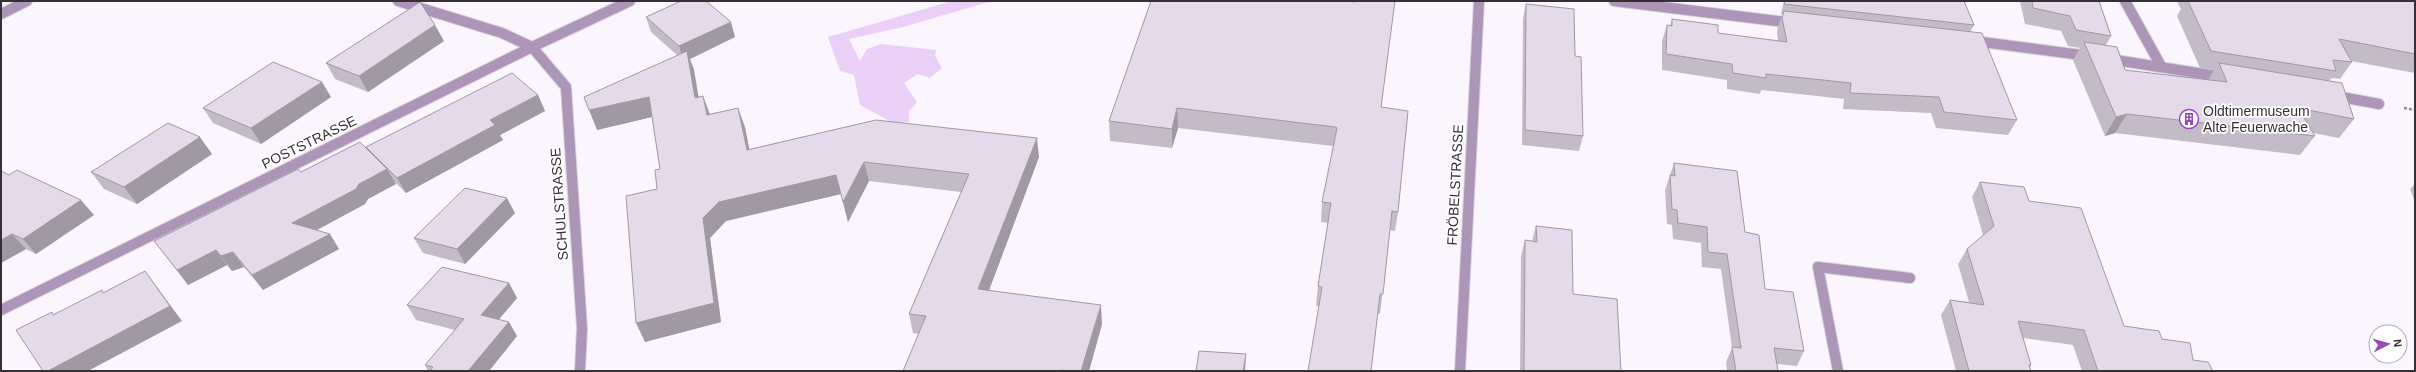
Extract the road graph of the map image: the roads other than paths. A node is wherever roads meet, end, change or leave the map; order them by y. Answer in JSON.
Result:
{"nodes":[{"id":1,"x":28,"y":1,"type":"edge"},
{"id":2,"x":398,"y":1,"type":"edge"},
{"id":3,"x":630,"y":1,"type":"edge"},
{"id":4,"x":1479,"y":1,"type":"edge"},
{"id":5,"x":1614,"y":1,"type":"edge"},
{"id":6,"x":2125,"y":1,"type":"edge"},
{"id":7,"x":1,"y":14,"type":"edge"},
{"id":8,"x":1806,"y":24,"type":"edge"},
{"id":9,"x":1967,"y":41,"type":"edge"},
{"id":10,"x":532,"y":47,"type":"junction"},
{"id":11,"x":2161,"y":66,"type":"junction"},
{"id":12,"x":2231,"y":78,"type":"edge"},
{"id":13,"x":2325,"y":94,"type":"edge"},
{"id":14,"x":2380,"y":104,"type":"dead end"},
{"id":15,"x":1910,"y":278,"type":"dead end"},
{"id":16,"x":1,"y":310,"type":"edge"},
{"id":17,"x":580,"y":371,"type":"edge"},
{"id":18,"x":1460,"y":371,"type":"edge"},
{"id":19,"x":1838,"y":371,"type":"edge"}],
"edges":[{"from":1,"to":7,"type":"street"},
{"from":2,"to":10,"type":"street"},
{"from":3,"to":10,"type":"street","name":"POSTSTRASSE"},
{"from":4,"to":18,"type":"street","name":"FRÖBELSTRASSE"},
{"from":5,"to":8,"type":"street"},
{"from":6,"to":11,"type":"street"},
{"from":9,"to":11,"type":"street"},
{"from":10,"to":16,"type":"street","name":"POSTSTRASSE"},
{"from":10,"to":17,"type":"street","name":"SCHULSTRASSE"},
{"from":11,"to":12,"type":"street"},
{"from":13,"to":14,"type":"street"},
{"from":15,"to":19,"type":"street"}]}
